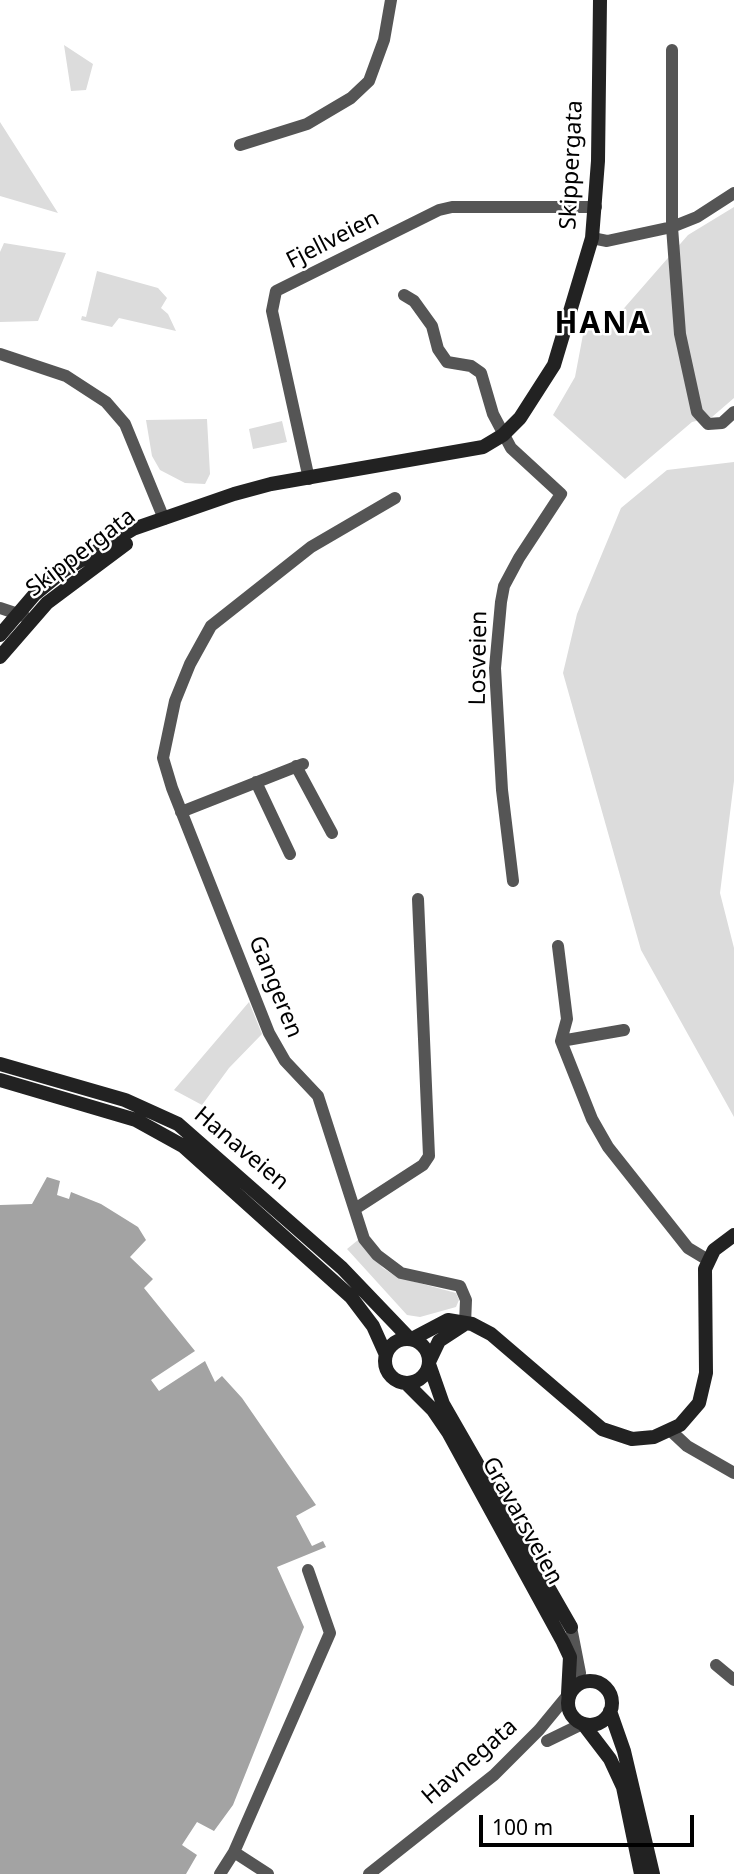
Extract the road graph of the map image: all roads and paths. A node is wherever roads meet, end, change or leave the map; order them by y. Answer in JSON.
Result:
{"nodes":[{"id":1,"x":391,"y":0,"type":"edge"},
{"id":2,"x":600,"y":0,"type":"edge"},
{"id":3,"x":672,"y":50,"type":"dead end"},
{"id":4,"x":240,"y":145,"type":"dead end"},
{"id":5,"x":734,"y":193,"type":"edge"},
{"id":6,"x":596,"y":207,"type":"junction"},
{"id":7,"x":672,"y":227,"type":"junction"},
{"id":8,"x":592,"y":238,"type":"junction"},
{"id":9,"x":404,"y":295,"type":"dead end"},
{"id":10,"x":0,"y":354,"type":"edge"},
{"id":11,"x":734,"y":412,"type":"edge"},
{"id":12,"x":503,"y":435,"type":"junction"},
{"id":13,"x":309,"y":479,"type":"junction"},
{"id":14,"x":395,"y":498,"type":"dead end"},
{"id":15,"x":164,"y":519,"type":"junction"},
{"id":16,"x":0,"y":608,"type":"edge"},
{"id":17,"x":24,"y":616,"type":"junction"},
{"id":18,"x":0,"y":635,"type":"edge"},
{"id":19,"x":0,"y":657,"type":"edge"},
{"id":20,"x":256,"y":782,"type":"junction"},
{"id":21,"x":181,"y":812,"type":"junction"},
{"id":22,"x":332,"y":833,"type":"dead end"},
{"id":23,"x":290,"y":854,"type":"dead end"},
{"id":24,"x":513,"y":881,"type":"dead end"},
{"id":25,"x":418,"y":900,"type":"dead end"},
{"id":26,"x":558,"y":946,"type":"dead end"},
{"id":27,"x":624,"y":1030,"type":"dead end"},
{"id":28,"x":562,"y":1041,"type":"junction"},
{"id":29,"x":0,"y":1064,"type":"edge"},
{"id":30,"x":0,"y":1080,"type":"edge"},
{"id":31,"x":355,"y":1209,"type":"junction"},
{"id":32,"x":734,"y":1236,"type":"edge"},
{"id":33,"x":708,"y":1260,"type":"junction"},
{"id":34,"x":465,"y":1324,"type":"junction"},
{"id":35,"x":411,"y":1339,"type":"junction"},
{"id":36,"x":386,"y":1355,"type":"junction"},
{"id":37,"x":429,"y":1363,"type":"junction"},
{"id":38,"x":406,"y":1383,"type":"junction"},
{"id":39,"x":671,"y":1431,"type":"junction"},
{"id":40,"x":734,"y":1473,"type":"edge"},
{"id":41,"x":308,"y":1570,"type":"dead end"},
{"id":42,"x":570,"y":1627,"type":"joint"},
{"id":43,"x":716,"y":1665,"type":"dead end"},
{"id":44,"x":734,"y":1680,"type":"edge"},
{"id":45,"x":568,"y":1694,"type":"junction"},
{"id":46,"x":610,"y":1711,"type":"junction"},
{"id":47,"x":583,"y":1724,"type":"junction"},
{"id":48,"x":547,"y":1741,"type":"dead end"},
{"id":49,"x":234,"y":1852,"type":"junction"},
{"id":50,"x":220,"y":1874,"type":"edge"},
{"id":51,"x":266,"y":1874,"type":"edge"},
{"id":52,"x":369,"y":1874,"type":"edge"},
{"id":53,"x":641,"y":1874,"type":"edge"},
{"id":54,"x":653,"y":1874,"type":"edge"}],
"edges":[{"from":1,"to":4,"type":"street"},
{"from":2,"to":6,"type":"main road","name":"Skippergata"},
{"from":3,"to":7,"type":"street"},
{"from":5,"to":7,"type":"street"},
{"from":6,"to":8,"type":"main road","name":"Skippergata"},
{"from":6,"to":13,"type":"street","name":"Fjellveien"},
{"from":7,"to":8,"type":"street"},
{"from":7,"to":11,"type":"street"},
{"from":8,"to":12,"type":"main road","name":"Skippergata"},
{"from":9,"to":12,"type":"street"},
{"from":10,"to":15,"type":"street"},
{"from":12,"to":13,"type":"main road","name":"Skippergata"},
{"from":12,"to":24,"type":"street","name":"Losveien"},
{"from":13,"to":15,"type":"main road","name":"Skippergata"},
{"from":14,"to":21,"type":"street","name":"Gangeren"},
{"from":15,"to":17,"type":"main road","name":"Skippergata"},
{"from":16,"to":17,"type":"street"},
{"from":17,"to":18,"type":"main road","name":"Skippergata"},
{"from":17,"to":19,"type":"main road","name":"Skippergata"},
{"from":20,"to":21,"type":"street"},
{"from":20,"to":22,"type":"street"},
{"from":20,"to":23,"type":"street"},
{"from":21,"to":31,"type":"street","name":"Gangeren"},
{"from":25,"to":31,"type":"street"},
{"from":26,"to":28,"type":"street"},
{"from":27,"to":28,"type":"street"},
{"from":28,"to":33,"type":"street"},
{"from":29,"to":35,"type":"main road","name":"Hanaveien"},
{"from":30,"to":36,"type":"main road","name":"Hanaveien"},
{"from":31,"to":34,"type":"street","name":"Gangeren"},
{"from":32,"to":33,"type":"main road"},
{"from":33,"to":39,"type":"main road"},
{"from":34,"to":35,"type":"main road"},
{"from":34,"to":37,"type":"main road"},
{"from":34,"to":39,"type":"main road"},
{"from":35,"to":36,"type":"main road"},
{"from":35,"to":37,"type":"main road"},
{"from":36,"to":38,"type":"main road"},
{"from":37,"to":38,"type":"main road"},
{"from":37,"to":42,"type":"main road","name":"Gravarsveien"},
{"from":38,"to":45,"type":"main road","name":"Gravarsveien"},
{"from":39,"to":40,"type":"street"},
{"from":41,"to":49,"type":"street"},
{"from":42,"to":45,"type":"street","name":"Havnegata"},
{"from":43,"to":44,"type":"street"},
{"from":45,"to":52,"type":"street","name":"Havnegata"},
{"from":46,"to":47,"type":"main road"},
{"from":46,"to":47,"type":"main road"},
{"from":46,"to":54,"type":"main road"},
{"from":47,"to":48,"type":"street","name":"Havnegata"},
{"from":47,"to":53,"type":"main road"},
{"from":49,"to":50,"type":"street"},
{"from":49,"to":51,"type":"street"}]}
